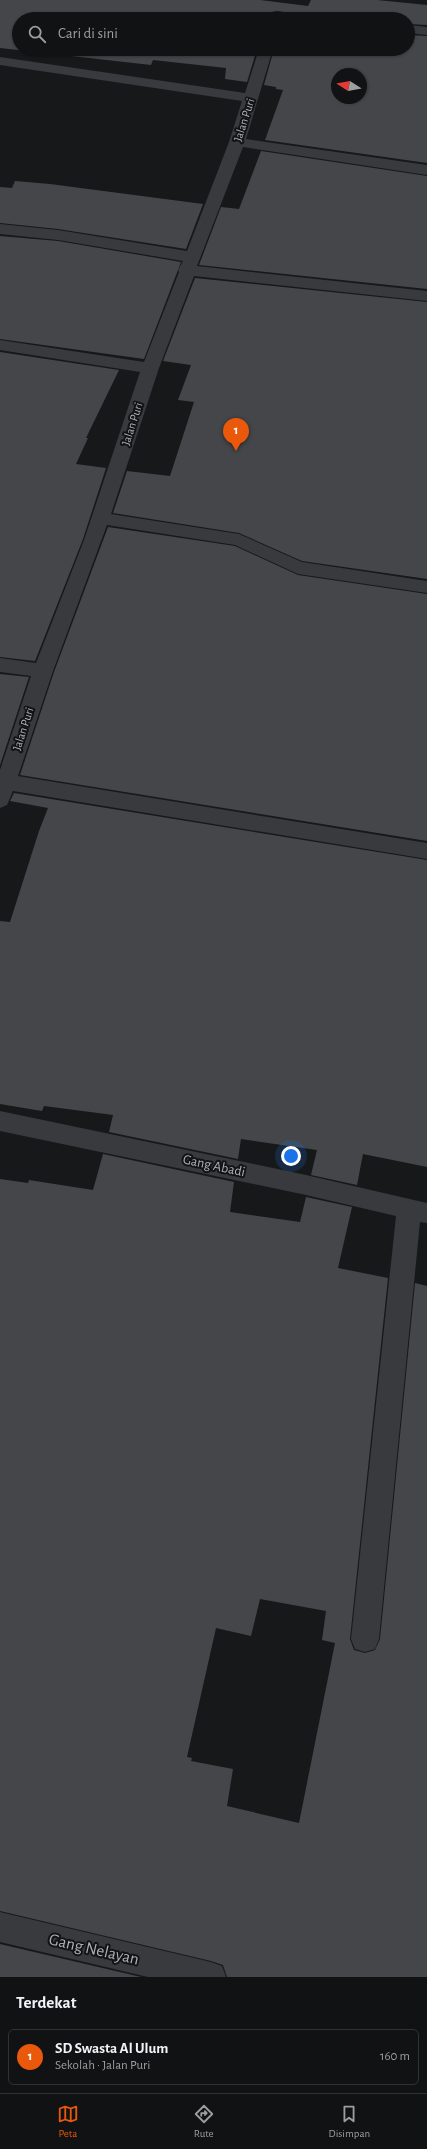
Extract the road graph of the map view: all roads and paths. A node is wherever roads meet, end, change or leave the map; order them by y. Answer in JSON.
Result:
{"nodes":[{"id":1,"x":283,"y":0,"type":"edge"},
{"id":2,"x":278,"y":12,"type":"edge"},
{"id":3,"x":415,"y":30,"type":"edge"},
{"id":4,"x":427,"y":31,"type":"edge"},
{"id":5,"x":264,"y":56,"type":"edge"},
{"id":6,"x":0,"y":61,"type":"edge"},
{"id":7,"x":251,"y":98,"type":"junction"},
{"id":8,"x":237,"y":142,"type":"junction"},
{"id":9,"x":427,"y":170,"type":"edge"},
{"id":10,"x":0,"y":229,"type":"edge"},
{"id":11,"x":188,"y":264,"type":"junction"},
{"id":12,"x":427,"y":296,"type":"edge"},
{"id":13,"x":0,"y":345,"type":"edge"},
{"id":14,"x":150,"y":368,"type":"junction"},
{"id":15,"x":101,"y":518,"type":"junction"},
{"id":16,"x":427,"y":588,"type":"edge"},
{"id":17,"x":0,"y":665,"type":"edge"},
{"id":18,"x":43,"y":671,"type":"junction"},
{"id":19,"x":3,"y":791,"type":"edge"},
{"id":20,"x":427,"y":851,"type":"edge"},
{"id":21,"x":0,"y":1121,"type":"edge"},
{"id":22,"x":418,"y":1211,"type":"edge"},
{"id":23,"x":366,"y":1639,"type":"dead end"},
{"id":24,"x":0,"y":1927,"type":"edge"},
{"id":25,"x":211,"y":1977,"type":"edge"}],
"edges":[{"from":1,"to":2,"type":"street"},
{"from":3,"to":4,"type":"street"},
{"from":5,"to":7,"type":"street","name":"Jalan Puri"},
{"from":6,"to":7,"type":"street"},
{"from":7,"to":8,"type":"street","name":"Jalan Puri"},
{"from":8,"to":9,"type":"street"},
{"from":8,"to":11,"type":"street","name":"Jalan Puri"},
{"from":10,"to":11,"type":"street"},
{"from":11,"to":12,"type":"street"},
{"from":11,"to":14,"type":"street","name":"Jalan Puri"},
{"from":13,"to":14,"type":"street"},
{"from":14,"to":15,"type":"street","name":"Jalan Puri"},
{"from":15,"to":16,"type":"street"},
{"from":15,"to":18,"type":"street","name":"Jalan Puri"},
{"from":17,"to":18,"type":"street"},
{"from":18,"to":19,"type":"street","name":"Jalan Puri"},
{"from":19,"to":20,"type":"street"},
{"from":21,"to":22,"type":"street","name":"Gang Abadi"},
{"from":22,"to":23,"type":"street"},
{"from":24,"to":25,"type":"street","name":"Gang Nelayan"}]}
